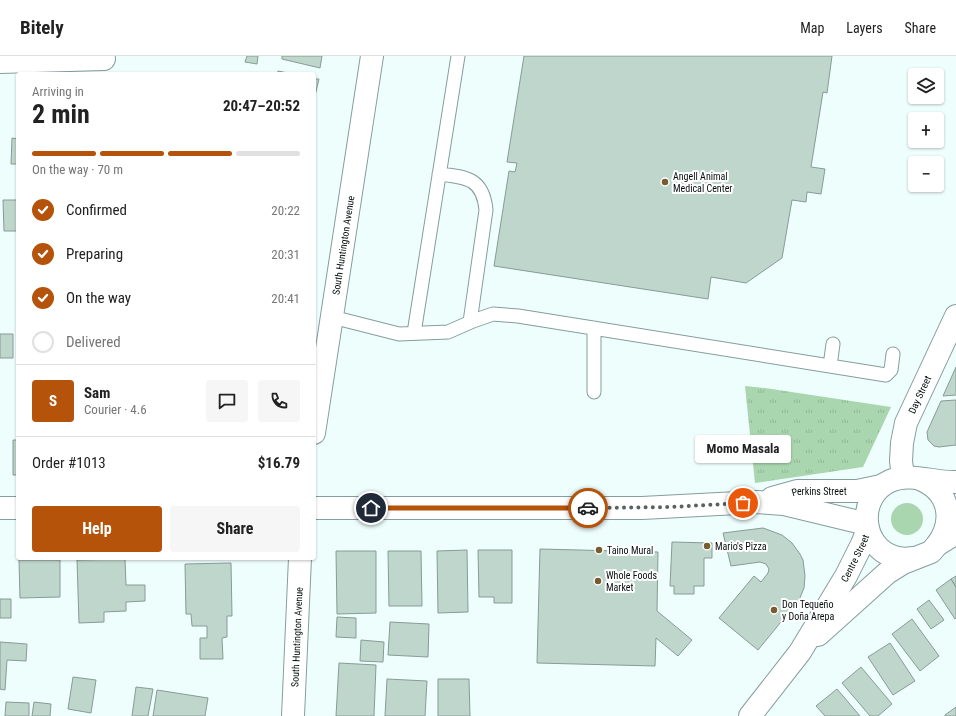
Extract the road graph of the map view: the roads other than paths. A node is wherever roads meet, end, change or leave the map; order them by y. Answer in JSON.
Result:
{"nodes":[{"id":1,"x":372,"y":56,"type":"edge"},
{"id":2,"x":458,"y":56,"type":"edge"},
{"id":3,"x":0,"y":62,"type":"edge"},
{"id":4,"x":104,"y":63,"type":"edge"},
{"id":5,"x":439,"y":174,"type":"junction"},
{"id":6,"x":956,"y":316,"type":"edge"},
{"id":7,"x":332,"y":318,"type":"junction"},
{"id":8,"x":470,"y":322,"type":"junction"},
{"id":9,"x":594,"y":328,"type":"junction"},
{"id":10,"x":414,"y":333,"type":"junction"},
{"id":11,"x":833,"y":344,"type":"dead end"},
{"id":12,"x":893,"y":354,"type":"dead end"},
{"id":13,"x":830,"y":366,"type":"junction"},
{"id":14,"x":594,"y":392,"type":"dead end"},
{"id":15,"x":316,"y":421,"type":"edge"},
{"id":16,"x":910,"y":478,"type":"junction"},
{"id":17,"x":956,"y":482,"type":"edge"},
{"id":18,"x":881,"y":486,"type":"junction"},
{"id":19,"x":757,"y":502,"type":"junction"},
{"id":20,"x":0,"y":508,"type":"edge"},
{"id":21,"x":16,"y":508,"type":"edge"},
{"id":22,"x":316,"y":508,"type":"edge"},
{"id":23,"x":867,"y":526,"type":"junction"},
{"id":24,"x":956,"y":533,"type":"edge"},
{"id":25,"x":937,"y":545,"type":"junction"},
{"id":26,"x":912,"y":558,"type":"junction"},
{"id":27,"x":300,"y":560,"type":"edge"},
{"id":28,"x":800,"y":652,"type":"junction"},
{"id":29,"x":293,"y":716,"type":"edge"},
{"id":30,"x":750,"y":716,"type":"edge"}],
"edges":[{"from":1,"to":7,"type":"main road","name":"South Huntington Avenue"},
{"from":2,"to":5,"type":"lane"},
{"from":3,"to":4,"type":"main road"},
{"from":5,"to":8,"type":"lane"},
{"from":5,"to":10,"type":"lane"},
{"from":6,"to":16,"type":"main road","name":"Day Street"},
{"from":7,"to":10,"type":"lane"},
{"from":7,"to":15,"type":"main road","name":"South Huntington Avenue"},
{"from":8,"to":9,"type":"lane"},
{"from":8,"to":10,"type":"lane"},
{"from":9,"to":13,"type":"lane"},
{"from":9,"to":14,"type":"lane"},
{"from":11,"to":13,"type":"lane"},
{"from":12,"to":13,"type":"lane"},
{"from":16,"to":17,"type":"main road"},
{"from":16,"to":18,"type":"main road"},
{"from":16,"to":25,"type":"main road"},
{"from":18,"to":19,"type":"main road","name":"Perkins Street"},
{"from":18,"to":23,"type":"main road","name":"Centre Street"},
{"from":19,"to":22,"type":"main road","name":"Perkins Street"},
{"from":19,"to":23,"type":"main road","name":"Perkins Street"},
{"from":20,"to":21,"type":"main road"},
{"from":23,"to":26,"type":"main road"},
{"from":23,"to":28,"type":"main road","name":"Centre Street"},
{"from":24,"to":25,"type":"main road","name":"Centre Street"},
{"from":25,"to":26,"type":"main road","name":"Centre Street"},
{"from":26,"to":28,"type":"main road","name":"Centre Street"},
{"from":27,"to":29,"type":"main road","name":"South Huntington Avenue"},
{"from":28,"to":30,"type":"main road","name":"Centre Street"}]}
